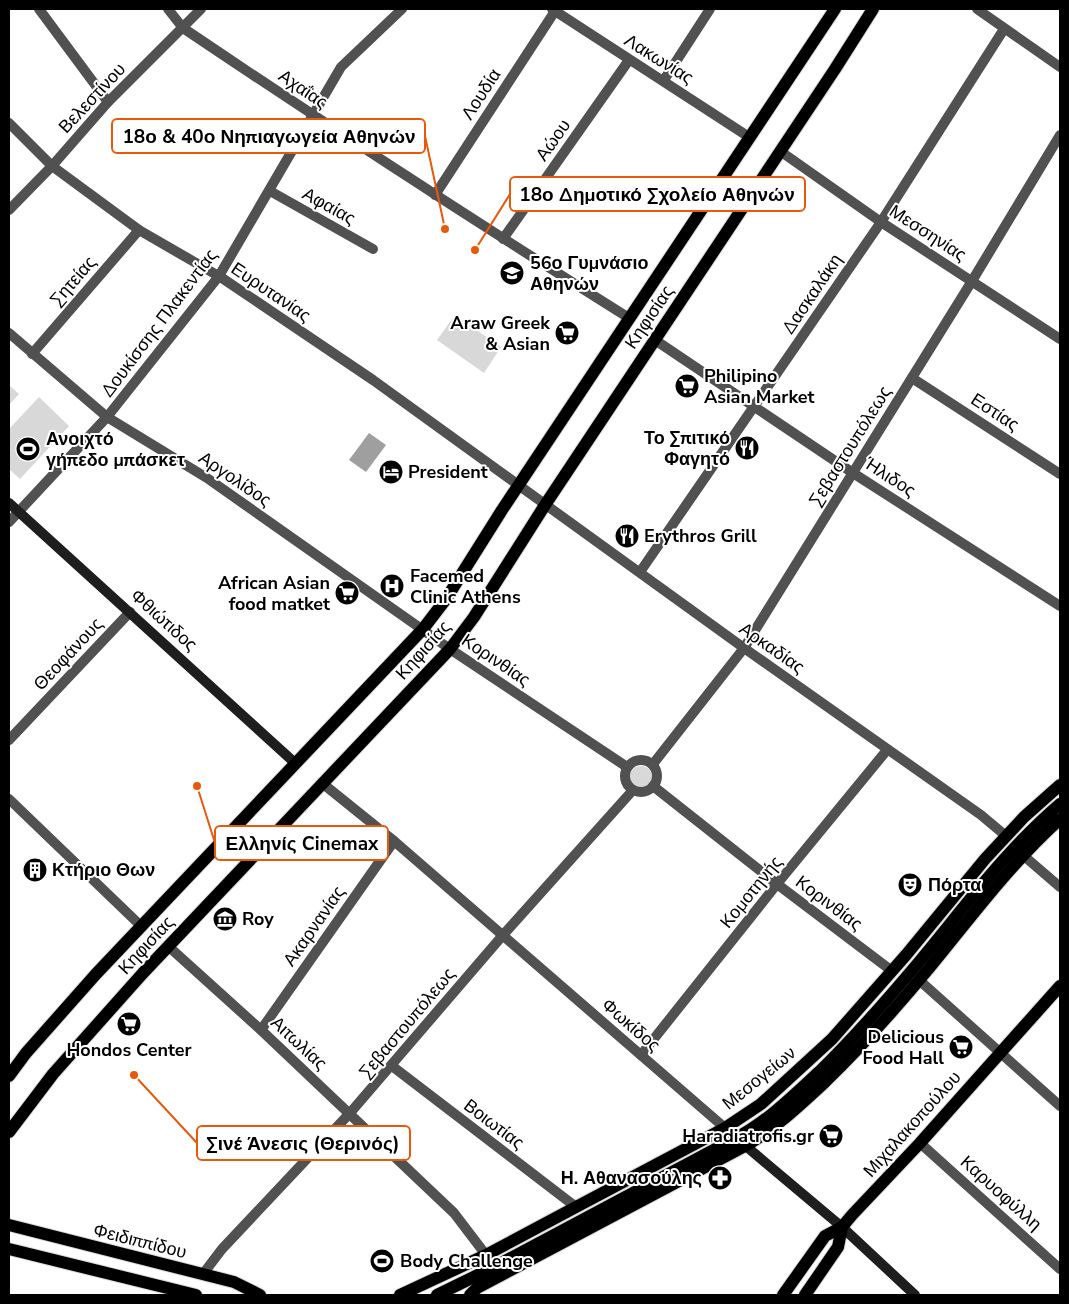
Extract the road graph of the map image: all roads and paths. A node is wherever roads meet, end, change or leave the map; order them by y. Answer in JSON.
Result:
{"nodes":[{"id":1,"x":39,"y":9,"type":"edge"},
{"id":2,"x":168,"y":9,"type":"edge"},
{"id":3,"x":201,"y":9,"type":"edge"},
{"id":4,"x":388,"y":9,"type":"edge"},
{"id":5,"x":710,"y":9,"type":"edge"},
{"id":6,"x":835,"y":9,"type":"edge"},
{"id":7,"x":873,"y":9,"type":"edge"},
{"id":8,"x":977,"y":9,"type":"edge"},
{"id":9,"x":401,"y":10,"type":"edge"},
{"id":10,"x":554,"y":10,"type":"edge"},
{"id":11,"x":183,"y":28,"type":"junction"},
{"id":12,"x":1004,"y":29,"type":"junction"},
{"id":13,"x":629,"y":60,"type":"junction"},
{"id":14,"x":1060,"y":67,"type":"edge"},
{"id":15,"x":664,"y":80,"type":"junction"},
{"id":16,"x":108,"y":102,"type":"junction"},
{"id":17,"x":312,"y":115,"type":"junction"},
{"id":18,"x":9,"y":123,"type":"edge"},
{"id":19,"x":1060,"y":135,"type":"edge"},
{"id":20,"x":749,"y":137,"type":"junction"},
{"id":21,"x":780,"y":151,"type":"junction"},
{"id":22,"x":52,"y":166,"type":"junction"},
{"id":23,"x":270,"y":191,"type":"junction"},
{"id":24,"x":435,"y":195,"type":"junction"},
{"id":25,"x":9,"y":210,"type":"edge"},
{"id":26,"x":881,"y":222,"type":"junction"},
{"id":27,"x":139,"y":230,"type":"junction"},
{"id":28,"x":503,"y":239,"type":"junction"},
{"id":29,"x":373,"y":249,"type":"dead end"},
{"id":30,"x":219,"y":276,"type":"junction"},
{"id":31,"x":972,"y":281,"type":"junction"},
{"id":32,"x":629,"y":318,"type":"junction"},
{"id":33,"x":9,"y":333,"type":"edge"},
{"id":34,"x":1060,"y":339,"type":"edge"},
{"id":35,"x":655,"y":340,"type":"junction"},
{"id":36,"x":32,"y":354,"type":"junction"},
{"id":37,"x":912,"y":378,"type":"junction"},
{"id":38,"x":754,"y":407,"type":"junction"},
{"id":39,"x":107,"y":417,"type":"junction"},
{"id":40,"x":853,"y":473,"type":"junction"},
{"id":41,"x":1060,"y":474,"type":"edge"},
{"id":42,"x":518,"y":485,"type":"junction"},
{"id":43,"x":9,"y":503,"type":"edge"},
{"id":44,"x":545,"y":505,"type":"junction"},
{"id":45,"x":18,"y":511,"type":"junction"},
{"id":46,"x":9,"y":522,"type":"edge"},
{"id":47,"x":640,"y":572,"type":"junction"},
{"id":48,"x":1060,"y":606,"type":"edge"},
{"id":49,"x":130,"y":612,"type":"junction"},
{"id":50,"x":422,"y":630,"type":"junction"},
{"id":51,"x":744,"y":648,"type":"junction"},
{"id":52,"x":450,"y":649,"type":"junction"},
{"id":53,"x":9,"y":740,"type":"edge"},
{"id":54,"x":887,"y":750,"type":"junction"},
{"id":55,"x":296,"y":763,"type":"junction"},
{"id":56,"x":653,"y":764,"type":"junction"},
{"id":57,"x":627,"y":767,"type":"junction"},
{"id":58,"x":322,"y":783,"type":"junction"},
{"id":59,"x":1060,"y":785,"type":"edge"},
{"id":60,"x":653,"y":786,"type":"junction"},
{"id":61,"x":633,"y":790,"type":"junction"},
{"id":62,"x":9,"y":799,"type":"edge"},
{"id":63,"x":1060,"y":804,"type":"edge"},
{"id":64,"x":1060,"y":819,"type":"edge"},
{"id":65,"x":1006,"y":836,"type":"junction"},
{"id":66,"x":394,"y":841,"type":"junction"},
{"id":67,"x":1024,"y":856,"type":"junction"},
{"id":68,"x":777,"y":884,"type":"junction"},
{"id":69,"x":1060,"y":887,"type":"edge"},
{"id":70,"x":141,"y":926,"type":"junction"},
{"id":71,"x":503,"y":935,"type":"junction"},
{"id":72,"x":168,"y":946,"type":"junction"},
{"id":73,"x":892,"y":971,"type":"junction"},
{"id":74,"x":919,"y":980,"type":"junction"},
{"id":75,"x":1058,"y":993,"type":"edge"},
{"id":76,"x":261,"y":1030,"type":"junction"},
{"id":77,"x":1001,"y":1053,"type":"junction"},
{"id":78,"x":641,"y":1056,"type":"junction"},
{"id":79,"x":392,"y":1066,"type":"junction"},
{"id":80,"x":9,"y":1076,"type":"edge"},
{"id":81,"x":1060,"y":1106,"type":"edge"},
{"id":82,"x":350,"y":1113,"type":"junction"},
{"id":83,"x":725,"y":1128,"type":"junction"},
{"id":84,"x":9,"y":1132,"type":"edge"},
{"id":85,"x":741,"y":1142,"type":"junction"},
{"id":86,"x":920,"y":1143,"type":"junction"},
{"id":87,"x":576,"y":1207,"type":"junction"},
{"id":88,"x":9,"y":1225,"type":"edge"},
{"id":89,"x":842,"y":1227,"type":"junction"},
{"id":90,"x":9,"y":1249,"type":"edge"},
{"id":91,"x":486,"y":1255,"type":"junction"},
{"id":92,"x":1060,"y":1269,"type":"edge"},
{"id":93,"x":203,"y":1274,"type":"junction"},
{"id":94,"x":196,"y":1295,"type":"edge"},
{"id":95,"x":260,"y":1295,"type":"edge"},
{"id":96,"x":400,"y":1295,"type":"edge"},
{"id":97,"x":437,"y":1295,"type":"edge"},
{"id":98,"x":470,"y":1295,"type":"edge"},
{"id":99,"x":783,"y":1295,"type":"edge"},
{"id":100,"x":804,"y":1295,"type":"edge"},
{"id":101,"x":915,"y":1295,"type":"edge"}],
"edges":[{"from":1,"to":16,"type":"street"},
{"from":2,"to":11,"type":"street","name":"Αχαΐας"},
{"from":3,"to":11,"type":"street","name":"Βελεστίνου"},
{"from":4,"to":9,"type":"street"},
{"from":5,"to":15,"type":"street"},
{"from":6,"to":20,"type":"main road","name":"Κηφισίας"},
{"from":7,"to":21,"type":"main road","name":"Κηφισίας"},
{"from":8,"to":12,"type":"street"},
{"from":9,"to":17,"type":"street","name":"Δουκίσσης Πλακεντίας"},
{"from":10,"to":13,"type":"street","name":"Λακωνίας"},
{"from":10,"to":24,"type":"street","name":"Λουδία"},
{"from":11,"to":16,"type":"street","name":"Βελεστίνου"},
{"from":11,"to":17,"type":"street","name":"Αχαΐας"},
{"from":12,"to":14,"type":"street"},
{"from":12,"to":26,"type":"street","name":"Δασκαλάκη"},
{"from":13,"to":15,"type":"street","name":"Λακωνίας"},
{"from":13,"to":28,"type":"street","name":"Αώου"},
{"from":15,"to":20,"type":"street","name":"Λακωνίας"},
{"from":16,"to":22,"type":"street","name":"Βελεστίνου"},
{"from":17,"to":23,"type":"street","name":"Δουκίσσης Πλακεντίας"},
{"from":17,"to":24,"type":"street","name":"Αχαΐας"},
{"from":18,"to":22,"type":"street","name":"Ευρυτανίας"},
{"from":19,"to":31,"type":"street","name":"Σεβαστουπόλεως"},
{"from":20,"to":32,"type":"main road","name":"Κηφισίας"},
{"from":21,"to":26,"type":"street","name":"Μεσσηνίας"},
{"from":21,"to":35,"type":"main road","name":"Κηφισίας"},
{"from":22,"to":25,"type":"street","name":"Βελεστίνου"},
{"from":22,"to":27,"type":"street","name":"Ευρυτανίας"},
{"from":23,"to":29,"type":"street","name":"Αφαίας"},
{"from":23,"to":30,"type":"street","name":"Δουκίσσης Πλακεντίας"},
{"from":24,"to":28,"type":"street","name":"Αχαΐας"},
{"from":26,"to":31,"type":"street","name":"Μεσσηνίας"},
{"from":26,"to":38,"type":"street","name":"Δασκαλάκη"},
{"from":27,"to":30,"type":"street","name":"Ευρυτανίας"},
{"from":27,"to":36,"type":"street","name":"Σητείας"},
{"from":28,"to":32,"type":"street","name":"Αχαΐας"},
{"from":30,"to":39,"type":"street","name":"Δουκίσσης Πλακεντίας"},
{"from":30,"to":42,"type":"street","name":"Ευρυτανίας"},
{"from":31,"to":34,"type":"street","name":"Μεσσηνίας"},
{"from":31,"to":37,"type":"street","name":"Σεβαστουπόλεως"},
{"from":32,"to":42,"type":"main road","name":"Κηφισίας"},
{"from":33,"to":36,"type":"street","name":"Αργολίδος"},
{"from":35,"to":38,"type":"street","name":"Ήλιδος"},
{"from":35,"to":44,"type":"main road","name":"Κηφισίας"},
{"from":36,"to":39,"type":"street","name":"Αργολίδος"},
{"from":37,"to":40,"type":"street","name":"Σεβαστουπόλεως"},
{"from":37,"to":41,"type":"street","name":"Εστίας"},
{"from":38,"to":40,"type":"street","name":"Ήλιδος"},
{"from":38,"to":47,"type":"street","name":"Δασκαλάκη"},
{"from":39,"to":45,"type":"street","name":"Δουκίσσης Πλακεντίας"},
{"from":39,"to":50,"type":"street","name":"Αργολίδος"},
{"from":40,"to":48,"type":"street","name":"Ήλιδος"},
{"from":40,"to":51,"type":"street","name":"Σεβαστουπόλεως"},
{"from":42,"to":44,"type":"street","name":"Αρκαδίας"},
{"from":42,"to":50,"type":"main road","name":"Κηφισίας"},
{"from":43,"to":45,"type":"street","name":"Φθιώτιδος"},
{"from":44,"to":47,"type":"street","name":"Αρκαδίας"},
{"from":44,"to":52,"type":"main road","name":"Κηφισίας"},
{"from":45,"to":46,"type":"street","name":"Δουκίσσης Πλακεντίας"},
{"from":45,"to":49,"type":"street","name":"Φθιώτιδος"},
{"from":47,"to":51,"type":"street","name":"Αρκαδίας"},
{"from":49,"to":53,"type":"street","name":"Θεοφάνους"},
{"from":49,"to":55,"type":"street","name":"Φθιώτιδος"},
{"from":50,"to":52,"type":"street","name":"Κορινθίας"},
{"from":50,"to":55,"type":"main road","name":"Κηφισίας"},
{"from":51,"to":54,"type":"street","name":"Αρκαδίας"},
{"from":51,"to":56,"type":"street","name":"Σεβαστουπόλεως"},
{"from":52,"to":57,"type":"street","name":"Κορινθίας"},
{"from":52,"to":58,"type":"main road","name":"Κηφισίας"},
{"from":54,"to":65,"type":"street","name":"Αρκαδίας"},
{"from":54,"to":68,"type":"street","name":"Κομοτηνής"},
{"from":55,"to":70,"type":"main road","name":"Κηφισίας"},
{"from":56,"to":57,"type":"street"},
{"from":56,"to":60,"type":"street"},
{"from":57,"to":61,"type":"street"},
{"from":58,"to":66,"type":"street","name":"Φωκίδος"},
{"from":58,"to":72,"type":"main road","name":"Κηφισίας"},
{"from":59,"to":65,"type":"main road","name":"Μεσογείων"},
{"from":60,"to":61,"type":"street"},
{"from":60,"to":68,"type":"street","name":"Κορινθίας"},
{"from":61,"to":71,"type":"street","name":"Σεβαστουπόλεως"},
{"from":62,"to":70,"type":"street"},
{"from":63,"to":85,"type":"main road","name":"Μεσογείων"},
{"from":64,"to":67,"type":"main road","name":"Μεσογείων"},
{"from":65,"to":73,"type":"main road","name":"Μεσογείων"},
{"from":66,"to":71,"type":"street","name":"Φωκίδος"},
{"from":66,"to":76,"type":"street","name":"Ακαρνανίας"},
{"from":67,"to":69,"type":"street"},
{"from":67,"to":74,"type":"main road","name":"Μεσογείων"},
{"from":68,"to":73,"type":"street","name":"Κορινθίας"},
{"from":68,"to":78,"type":"street","name":"Κομοτηνής"},
{"from":70,"to":80,"type":"main road","name":"Κηφισίας"},
{"from":71,"to":78,"type":"street","name":"Φωκίδος"},
{"from":71,"to":79,"type":"street","name":"Σεβαστουπόλεως"},
{"from":72,"to":76,"type":"street","name":"Αιτωλίας"},
{"from":72,"to":84,"type":"main road","name":"Κηφισίας"},
{"from":73,"to":83,"type":"main road","name":"Μεσογείων"},
{"from":74,"to":77,"type":"street"},
{"from":74,"to":85,"type":"main road","name":"Μεσογείων"},
{"from":75,"to":77,"type":"main road","name":"Μιχαλακοπούλου"},
{"from":76,"to":82,"type":"street","name":"Αιτωλίας"},
{"from":77,"to":81,"type":"street"},
{"from":77,"to":86,"type":"main road","name":"Μιχαλακοπούλου"},
{"from":78,"to":83,"type":"street","name":"Φωκίδος"},
{"from":79,"to":82,"type":"street","name":"Σεβαστουπόλεως"},
{"from":79,"to":87,"type":"street","name":"Βοιωτίας"},
{"from":82,"to":91,"type":"street","name":"Αιτωλίας"},
{"from":82,"to":93,"type":"street","name":"Σεβαστουπόλεως"},
{"from":83,"to":85,"type":"street","name":"Φωκίδος"},
{"from":83,"to":87,"type":"main road","name":"Μεσογείων"},
{"from":85,"to":89,"type":"street","name":"Φωκίδος"},
{"from":85,"to":97,"type":"main road","name":"Μεσογείων"},
{"from":85,"to":98,"type":"main road","name":"Μεσογείων"},
{"from":86,"to":89,"type":"main road","name":"Μιχαλακοπούλου"},
{"from":86,"to":92,"type":"street","name":"Καρυοφύλλη"},
{"from":87,"to":91,"type":"main road","name":"Μεσογείων"},
{"from":88,"to":93,"type":"main road","name":"Φειδιππίδου"},
{"from":89,"to":99,"type":"main road"},
{"from":89,"to":100,"type":"main road","name":"Μιχαλακοπούλου"},
{"from":89,"to":101,"type":"street","name":"Φωκίδος"},
{"from":90,"to":94,"type":"main road"},
{"from":91,"to":96,"type":"main road","name":"Μεσογείων"},
{"from":93,"to":95,"type":"main road","name":"Φειδιππίδου"}]}
